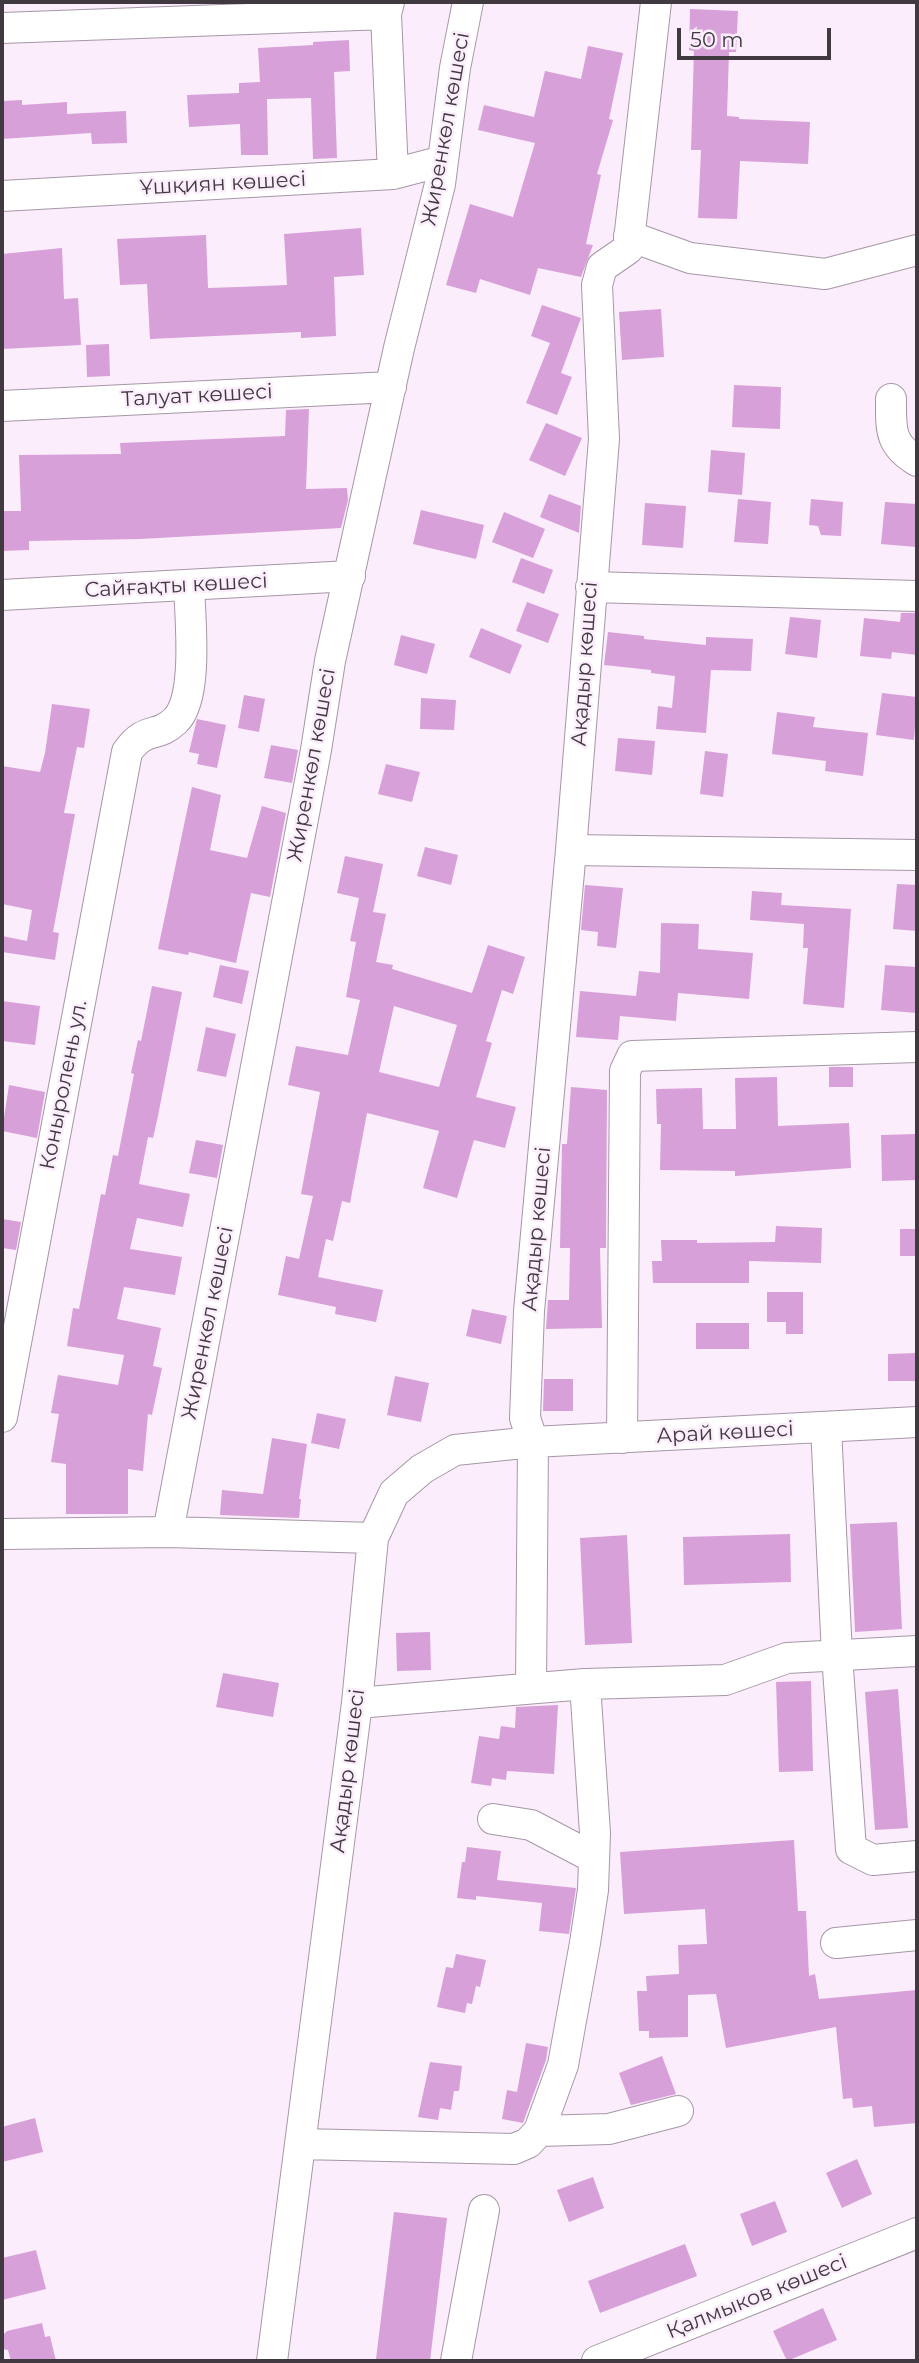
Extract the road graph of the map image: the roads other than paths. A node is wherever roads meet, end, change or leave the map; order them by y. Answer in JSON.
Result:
{"nodes":[{"id":1,"x":468,"y":2,"type":"edge"},
{"id":2,"x":656,"y":2,"type":"edge"},
{"id":3,"x":387,"y":8,"type":"edge"},
{"id":4,"x":2,"y":28,"type":"edge"},
{"id":5,"x":443,"y":161,"type":"junction"},
{"id":6,"x":393,"y":174,"type":"junction"},
{"id":7,"x":2,"y":196,"type":"edge"},
{"id":8,"x":629,"y":236,"type":"junction"},
{"id":9,"x":917,"y":250,"type":"edge"},
{"id":10,"x":391,"y":387,"type":"junction"},
{"id":11,"x":891,"y":399,"type":"dead end"},
{"id":12,"x":2,"y":406,"type":"edge"},
{"id":13,"x":917,"y":461,"type":"edge"},
{"id":14,"x":350,"y":576,"type":"junction"},
{"id":15,"x":189,"y":585,"type":"junction"},
{"id":16,"x":591,"y":587,"type":"junction"},
{"id":17,"x":2,"y":596,"type":"edge"},
{"id":18,"x":917,"y":596,"type":"edge"},
{"id":19,"x":571,"y":850,"type":"junction"},
{"id":20,"x":917,"y":855,"type":"edge"},
{"id":21,"x":917,"y":1046,"type":"edge"},
{"id":22,"x":2,"y":1417,"type":"edge"},
{"id":23,"x":917,"y":1422,"type":"edge"},
{"id":24,"x":826,"y":1427,"type":"junction"},
{"id":25,"x":622,"y":1438,"type":"junction"},
{"id":26,"x":533,"y":1441,"type":"junction"},
{"id":27,"x":168,"y":1532,"type":"junction"},
{"id":28,"x":2,"y":1534,"type":"edge"},
{"id":29,"x":373,"y":1538,"type":"junction"},
{"id":30,"x":917,"y":1651,"type":"edge"},
{"id":31,"x":837,"y":1655,"type":"junction"},
{"id":32,"x":585,"y":1684,"type":"junction"},
{"id":33,"x":531,"y":1688,"type":"junction"},
{"id":34,"x":357,"y":1703,"type":"junction"},
{"id":35,"x":493,"y":1819,"type":"dead end"},
{"id":36,"x":917,"y":1856,"type":"edge"},
{"id":37,"x":594,"y":1858,"type":"junction"},
{"id":38,"x":917,"y":1935,"type":"edge"},
{"id":39,"x":836,"y":1943,"type":"dead end"},
{"id":40,"x":678,"y":2111,"type":"dead end"},
{"id":41,"x":539,"y":2131,"type":"junction"},
{"id":42,"x":301,"y":2144,"type":"junction"},
{"id":43,"x":484,"y":2210,"type":"dead end"},
{"id":44,"x":917,"y":2233,"type":"edge"},
{"id":45,"x":272,"y":2361,"type":"edge"},
{"id":46,"x":456,"y":2361,"type":"edge"},
{"id":47,"x":597,"y":2361,"type":"edge"}],
"edges":[{"from":1,"to":5,"type":"street","name":"Жиренкөл көшесі"},
{"from":2,"to":8,"type":"street"},
{"from":3,"to":4,"type":"street"},
{"from":3,"to":6,"type":"street"},
{"from":5,"to":6,"type":"street","name":"Ұшқиян көшесі"},
{"from":5,"to":10,"type":"street","name":"Жиренкөл көшесі"},
{"from":6,"to":7,"type":"street","name":"Ұшқиян көшесі"},
{"from":8,"to":9,"type":"street"},
{"from":8,"to":16,"type":"street","name":"Ақадыр көшесі"},
{"from":10,"to":12,"type":"street","name":"Талуат көшесі"},
{"from":10,"to":14,"type":"street","name":"Жиренкөл көшесі"},
{"from":11,"to":13,"type":"street"},
{"from":14,"to":15,"type":"street","name":"Сайғақты көшесі"},
{"from":14,"to":27,"type":"street","name":"Жиренкөл көшесі"},
{"from":15,"to":17,"type":"street","name":"Сайғақты көшесі"},
{"from":15,"to":22,"type":"street","name":"Коныролень ул."},
{"from":16,"to":18,"type":"street"},
{"from":16,"to":19,"type":"street","name":"Ақадыр көшесі"},
{"from":19,"to":20,"type":"street"},
{"from":19,"to":26,"type":"street","name":"Ақадыр көшесі"},
{"from":21,"to":25,"type":"street"},
{"from":23,"to":24,"type":"street","name":"Арай көшесі"},
{"from":24,"to":25,"type":"street","name":"Арай көшесі"},
{"from":24,"to":31,"type":"street"},
{"from":25,"to":26,"type":"street","name":"Арай көшесі"},
{"from":26,"to":29,"type":"street","name":"Ақадыр көшесі"},
{"from":26,"to":33,"type":"street"},
{"from":27,"to":28,"type":"street"},
{"from":27,"to":29,"type":"street"},
{"from":29,"to":34,"type":"street","name":"Ақадыр көшесі"},
{"from":30,"to":31,"type":"street"},
{"from":31,"to":32,"type":"street"},
{"from":31,"to":36,"type":"street"},
{"from":32,"to":33,"type":"street"},
{"from":32,"to":37,"type":"street"},
{"from":33,"to":34,"type":"street"},
{"from":34,"to":42,"type":"street","name":"Ақадыр көшесі"},
{"from":35,"to":37,"type":"street"},
{"from":37,"to":41,"type":"street"},
{"from":38,"to":39,"type":"street"},
{"from":40,"to":41,"type":"street"},
{"from":41,"to":42,"type":"street"},
{"from":42,"to":45,"type":"street","name":"Ақадыр көшесі"},
{"from":43,"to":46,"type":"street"},
{"from":44,"to":47,"type":"street","name":"Қалмыков көшесі"}]}
